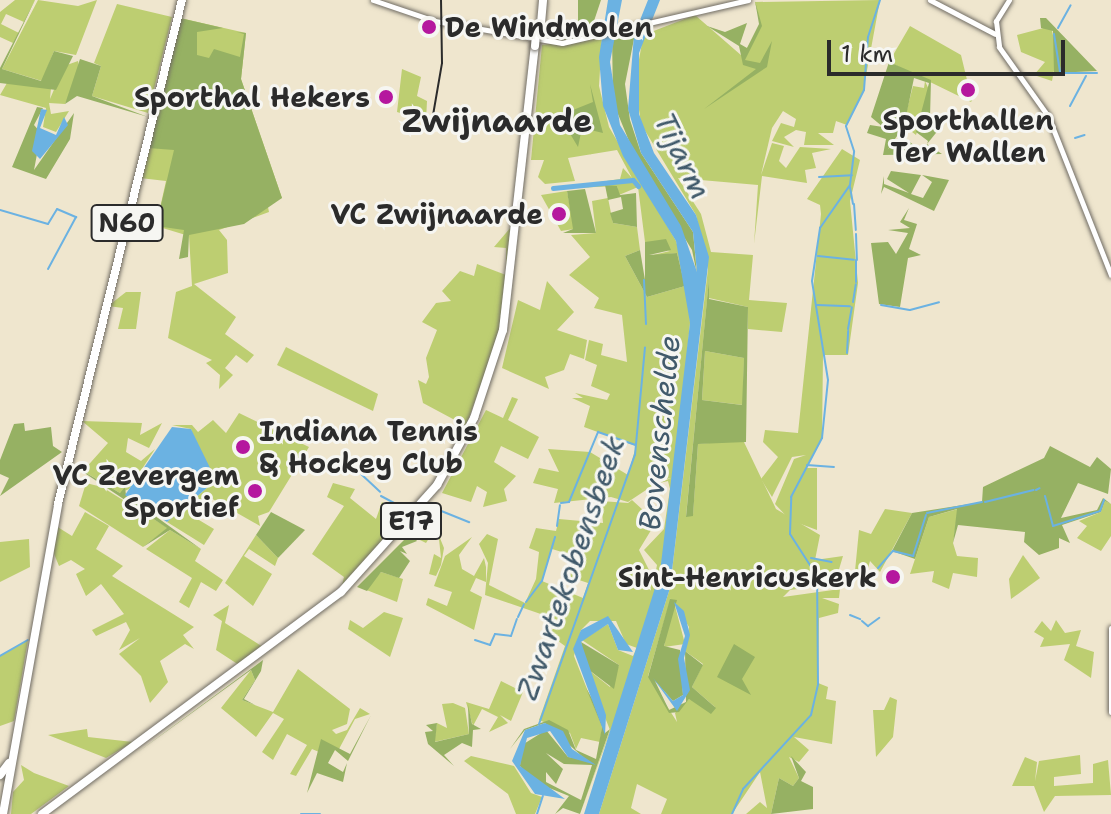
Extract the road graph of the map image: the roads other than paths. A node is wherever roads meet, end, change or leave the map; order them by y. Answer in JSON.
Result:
{"nodes":[{"id":1,"x":180,"y":0,"type":"edge"},
{"id":2,"x":373,"y":0,"type":"edge"},
{"id":3,"x":541,"y":0,"type":"edge"},
{"id":4,"x":748,"y":0,"type":"edge"},
{"id":5,"x":930,"y":0,"type":"edge"},
{"id":6,"x":1009,"y":0,"type":"edge"},
{"id":7,"x":993,"y":32,"type":"junction"},
{"id":8,"x":1111,"y":275,"type":"edge"},
{"id":9,"x":79,"y":413,"type":"junction"},
{"id":10,"x":1111,"y":628,"type":"edge"},
{"id":11,"x":1111,"y":712,"type":"edge"},
{"id":12,"x":132,"y":750,"type":"junction"},
{"id":13,"x":3,"y":784,"type":"edge"},
{"id":14,"x":2,"y":814,"type":"edge"},
{"id":15,"x":47,"y":814,"type":"edge"}],
"edges":[{"from":1,"to":9,"type":"highway","number":"N60"},
{"from":2,"to":4,"type":"main road"},
{"from":3,"to":12,"type":"highway","number":"E17","bridge":true},
{"from":5,"to":7,"type":"main road"},
{"from":6,"to":7,"type":"main road"},
{"from":7,"to":8,"type":"main road"},
{"from":9,"to":13,"type":"highway","number":"N60"},
{"from":9,"to":13,"type":"highway","number":"N60"},
{"from":10,"to":11,"type":"main road"},
{"from":12,"to":15,"type":"highway","number":"E17"},
{"from":12,"to":15,"type":"highway","number":"E17"},
{"from":13,"to":14,"type":"highway","number":"N60"}]}
